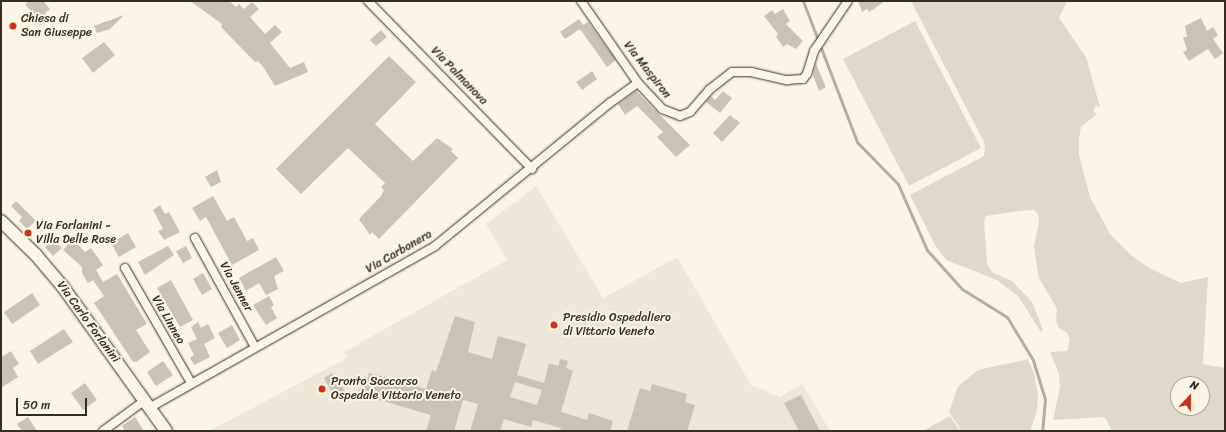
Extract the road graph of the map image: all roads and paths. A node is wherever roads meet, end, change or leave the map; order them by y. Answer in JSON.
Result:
{"nodes":[{"id":1,"x":368,"y":1,"type":"edge"},
{"id":2,"x":581,"y":1,"type":"edge"},
{"id":3,"x":848,"y":1,"type":"edge"},
{"id":4,"x":638,"y":83,"type":"junction"},
{"id":5,"x":532,"y":169,"type":"junction"},
{"id":6,"x":1,"y":221,"type":"edge"},
{"id":7,"x":195,"y":238,"type":"dead end"},
{"id":8,"x":125,"y":268,"type":"dead end"},
{"id":9,"x":255,"y":346,"type":"junction"},
{"id":10,"x":191,"y":383,"type":"junction"},
{"id":11,"x":146,"y":404,"type":"junction"},
{"id":12,"x":103,"y":431,"type":"edge"},
{"id":13,"x":166,"y":431,"type":"edge"}],
"edges":[{"from":1,"to":5,"type":"street","name":"Via Palmanova"},
{"from":2,"to":4,"type":"street","name":"Via Maspiron"},
{"from":3,"to":4,"type":"street","name":"Via Maspiron"},
{"from":4,"to":5,"type":"street","name":"Via Carbonera"},
{"from":5,"to":9,"type":"street","name":"Via Carbonera"},
{"from":6,"to":11,"type":"street","name":"Via Carlo Forlanini"},
{"from":7,"to":9,"type":"street","name":"Via Jenner"},
{"from":8,"to":10,"type":"street","name":"Via Linneo"},
{"from":9,"to":10,"type":"street","name":"Via Carbonera"},
{"from":10,"to":11,"type":"street","name":"Via Carbonera"},
{"from":11,"to":12,"type":"street","name":"Via Carbonera"},
{"from":11,"to":13,"type":"street","name":"Via Carlo Forlanini"}]}
